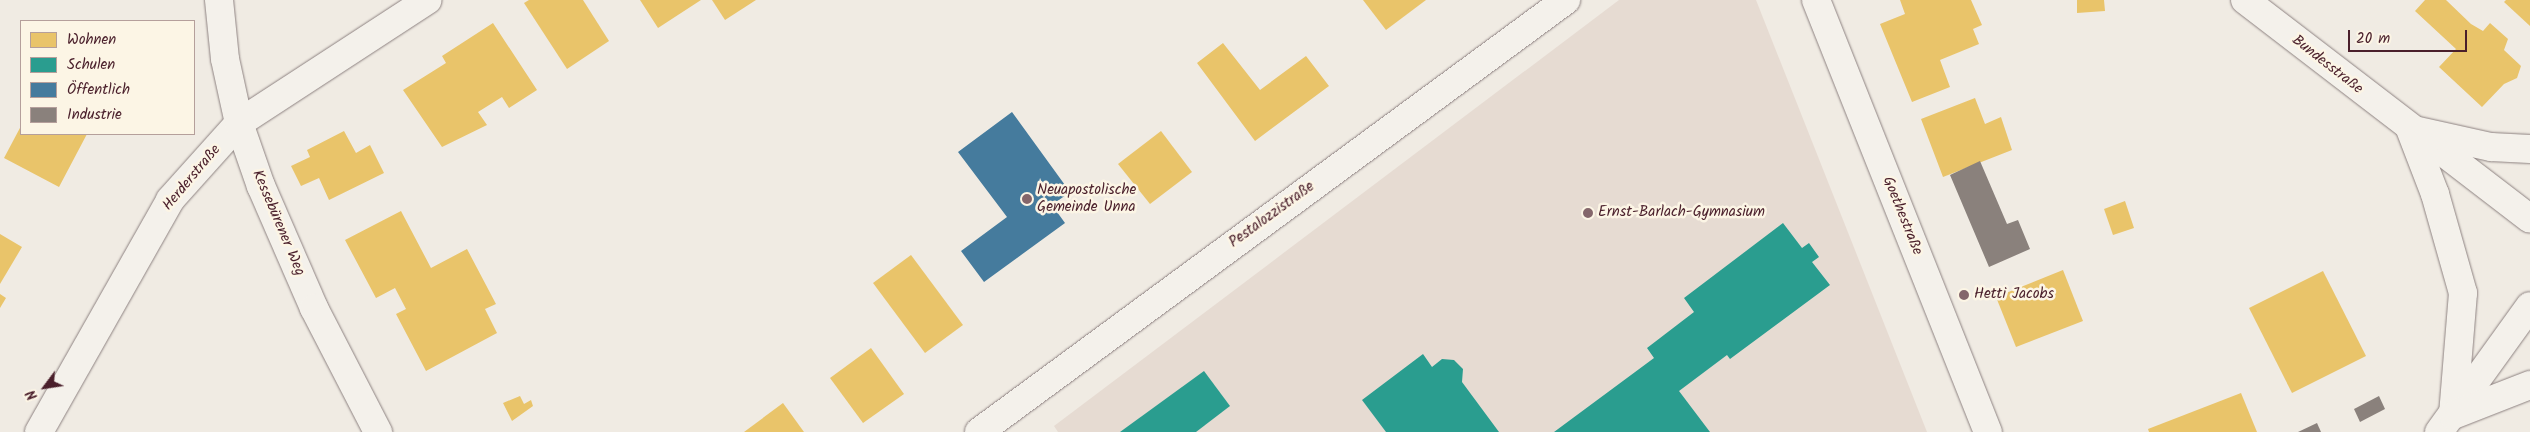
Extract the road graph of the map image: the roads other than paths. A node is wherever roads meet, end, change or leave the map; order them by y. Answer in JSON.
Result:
{"nodes":[{"id":1,"x":218,"y":0,"type":"edge"},
{"id":2,"x":428,"y":0,"type":"edge"},
{"id":3,"x":1566,"y":0,"type":"edge"},
{"id":4,"x":1816,"y":0,"type":"edge"},
{"id":5,"x":2245,"y":0,"type":"edge"},
{"id":6,"x":239,"y":123,"type":"junction"},
{"id":7,"x":2410,"y":129,"type":"junction"},
{"id":8,"x":2530,"y":149,"type":"edge"},
{"id":9,"x":2530,"y":219,"type":"edge"},
{"id":10,"x":2530,"y":306,"type":"edge"},
{"id":11,"x":2530,"y":385,"type":"edge"},
{"id":12,"x":2446,"y":423,"type":"edge"},
{"id":13,"x":987,"y":430,"type":"edge"},
{"id":14,"x":39,"y":432,"type":"edge"},
{"id":15,"x":378,"y":432,"type":"edge"},
{"id":16,"x":1988,"y":432,"type":"edge"}],
"edges":[{"from":1,"to":6,"type":"street","name":"Kessebürener Weg"},
{"from":2,"to":6,"type":"street","name":"Herderstraße"},
{"from":3,"to":13,"type":"street","name":"Pestalozzistraße"},
{"from":4,"to":16,"type":"street","name":"Goethestraße"},
{"from":5,"to":7,"type":"street","name":"Bundesstraße"},
{"from":6,"to":14,"type":"street","name":"Herderstraße"},
{"from":6,"to":15,"type":"street","name":"Kessebürener Weg"},
{"from":7,"to":8,"type":"street"},
{"from":7,"to":9,"type":"street","name":"Bundesstraße"},
{"from":7,"to":12,"type":"street"},
{"from":10,"to":12,"type":"street"},
{"from":11,"to":12,"type":"street"}]}
